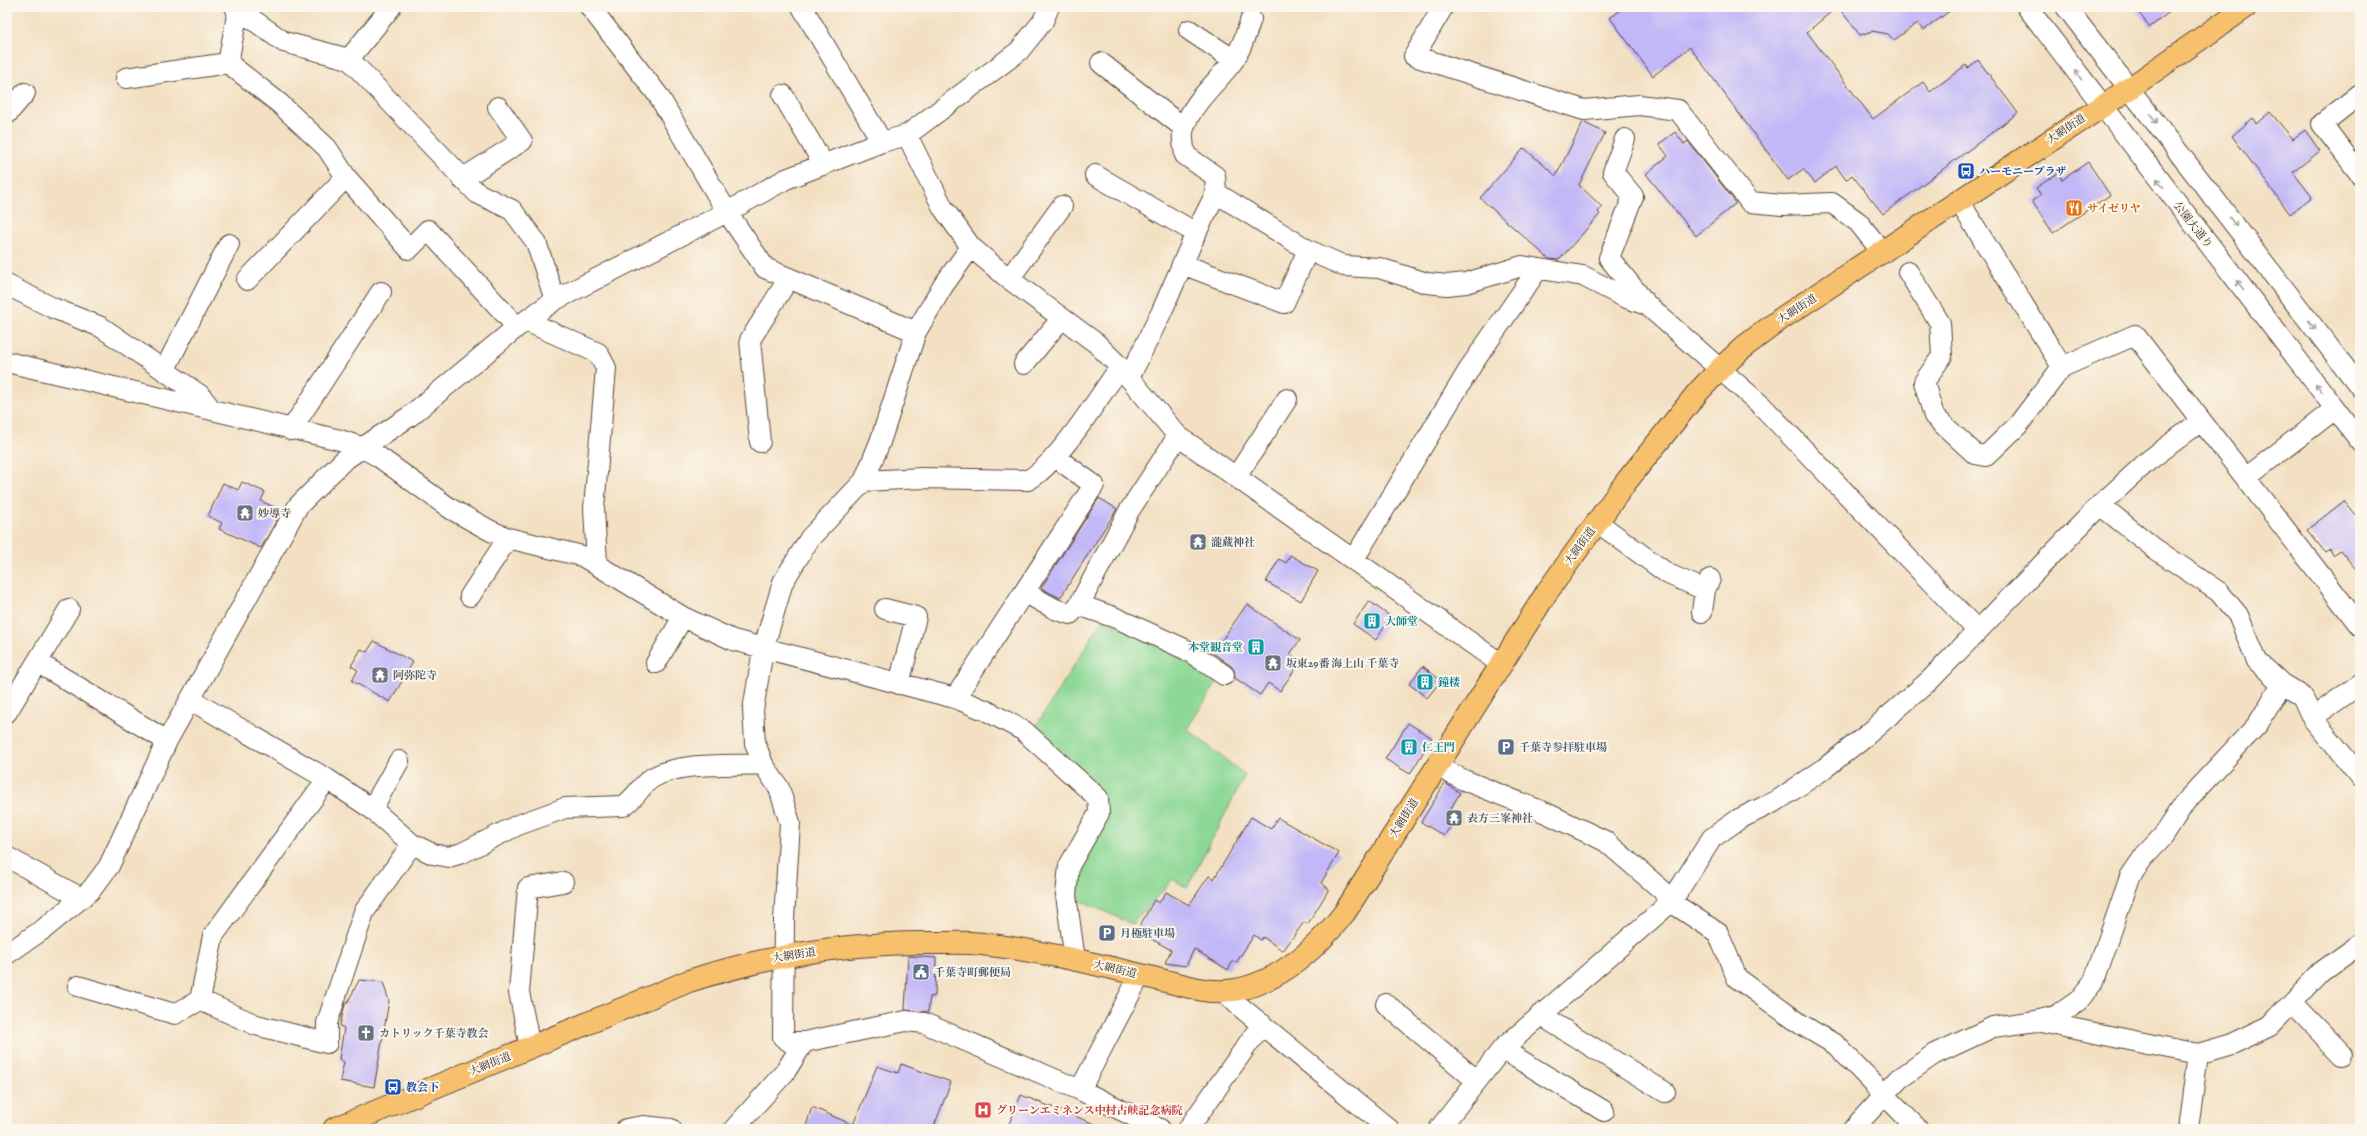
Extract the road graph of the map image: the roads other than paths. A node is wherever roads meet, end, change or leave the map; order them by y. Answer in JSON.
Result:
{"nodes":[{"id":1,"x":391,"y":7,"type":"edge"},
{"id":2,"x":590,"y":7,"type":"edge"},
{"id":3,"x":802,"y":7,"type":"edge"},
{"id":4,"x":1049,"y":7,"type":"edge"},
{"id":5,"x":1443,"y":7,"type":"edge"},
{"id":6,"x":2027,"y":7,"type":"edge"},
{"id":7,"x":2066,"y":7,"type":"edge"},
{"id":8,"x":2246,"y":7,"type":"edge"},
{"id":9,"x":238,"y":8,"type":"edge"},
{"id":10,"x":1251,"y":19,"type":"dead end"},
{"id":11,"x":1188,"y":30,"type":"dead end"},
{"id":12,"x":349,"y":59,"type":"junction"},
{"id":13,"x":1234,"y":60,"type":"junction"},
{"id":14,"x":228,"y":63,"type":"junction"},
{"id":15,"x":1101,"y":63,"type":"dead end"},
{"id":16,"x":126,"y":78,"type":"dead end"},
{"id":17,"x":2130,"y":88,"type":"junction"},
{"id":18,"x":25,"y":93,"type":"dead end"},
{"id":19,"x":2360,"y":94,"type":"edge"},
{"id":20,"x":783,"y":95,"type":"dead end"},
{"id":21,"x":2101,"y":106,"type":"junction"},
{"id":22,"x":498,"y":107,"type":"dead end"},
{"id":23,"x":7,"y":114,"type":"edge"},
{"id":24,"x":1184,"y":128,"type":"junction"},
{"id":25,"x":907,"y":135,"type":"junction"},
{"id":26,"x":1625,"y":139,"type":"dead end"},
{"id":27,"x":882,"y":142,"type":"junction"},
{"id":28,"x":824,"y":165,"type":"junction"},
{"id":29,"x":1095,"y":174,"type":"dead end"},
{"id":30,"x":2360,"y":174,"type":"edge"},
{"id":31,"x":346,"y":176,"type":"junction"},
{"id":32,"x":462,"y":179,"type":"junction"},
{"id":33,"x":1216,"y":194,"type":"junction"},
{"id":34,"x":1959,"y":201,"type":"junction"},
{"id":35,"x":1062,"y":206,"type":"dead end"},
{"id":36,"x":727,"y":212,"type":"junction"},
{"id":37,"x":1196,"y":233,"type":"junction"},
{"id":38,"x":229,"y":244,"type":"dead end"},
{"id":39,"x":971,"y":247,"type":"junction"},
{"id":40,"x":1308,"y":250,"type":"junction"},
{"id":41,"x":1883,"y":252,"type":"junction"},
{"id":42,"x":1182,"y":264,"type":"junction"},
{"id":43,"x":1538,"y":269,"type":"junction"},
{"id":44,"x":1908,"y":272,"type":"dead end"},
{"id":45,"x":789,"y":278,"type":"junction"},
{"id":46,"x":1009,"y":279,"type":"junction"},
{"id":47,"x":247,"y":280,"type":"dead end"},
{"id":48,"x":7,"y":285,"type":"edge"},
{"id":49,"x":381,"y":292,"type":"dead end"},
{"id":50,"x":555,"y":300,"type":"junction"},
{"id":51,"x":1647,"y":305,"type":"junction"},
{"id":52,"x":1062,"y":318,"type":"junction"},
{"id":53,"x":522,"y":324,"type":"junction"},
{"id":54,"x":916,"y":332,"type":"junction"},
{"id":55,"x":7,"y":362,"type":"edge"},
{"id":56,"x":1024,"y":364,"type":"dead end"},
{"id":57,"x":2062,"y":367,"type":"junction"},
{"id":58,"x":1721,"y":368,"type":"junction"},
{"id":59,"x":165,"y":369,"type":"junction"},
{"id":60,"x":1125,"y":373,"type":"junction"},
{"id":61,"x":2360,"y":387,"type":"edge"},
{"id":62,"x":1287,"y":399,"type":"dead end"},
{"id":63,"x":211,"y":409,"type":"junction"},
{"id":64,"x":2335,"y":409,"type":"junction"},
{"id":65,"x":2201,"y":421,"type":"junction"},
{"id":66,"x":291,"y":430,"type":"junction"},
{"id":67,"x":1178,"y":436,"type":"junction"},
{"id":68,"x":760,"y":442,"type":"dead end"},
{"id":69,"x":2360,"y":442,"type":"edge"},
{"id":70,"x":361,"y":447,"type":"junction"},
{"id":71,"x":1055,"y":457,"type":"junction"},
{"id":72,"x":1236,"y":477,"type":"junction"},
{"id":73,"x":2246,"y":477,"type":"junction"},
{"id":74,"x":864,"y":481,"type":"junction"},
{"id":75,"x":2100,"y":505,"type":"junction"},
{"id":76,"x":1597,"y":522,"type":"junction"},
{"id":77,"x":508,"y":538,"type":"junction"},
{"id":78,"x":1354,"y":559,"type":"junction"},
{"id":79,"x":596,"y":564,"type":"junction"},
{"id":80,"x":1024,"y":592,"type":"junction"},
{"id":81,"x":470,"y":596,"type":"dead end"},
{"id":82,"x":1079,"y":605,"type":"junction"},
{"id":83,"x":69,"y":609,"type":"dead end"},
{"id":84,"x":885,"y":609,"type":"dead end"},
{"id":85,"x":1702,"y":612,"type":"dead end"},
{"id":86,"x":683,"y":617,"type":"junction"},
{"id":87,"x":2360,"y":626,"type":"edge"},
{"id":88,"x":1977,"y":630,"type":"junction"},
{"id":89,"x":763,"y":650,"type":"junction"},
{"id":90,"x":37,"y":662,"type":"junction"},
{"id":91,"x":656,"y":663,"type":"dead end"},
{"id":92,"x":1501,"y":664,"type":"junction"},
{"id":93,"x":1224,"y":675,"type":"dead end"},
{"id":94,"x":899,"y":684,"type":"junction"},
{"id":95,"x":2282,"y":684,"type":"junction"},
{"id":96,"x":2360,"y":684,"type":"edge"},
{"id":97,"x":955,"y":698,"type":"junction"},
{"id":98,"x":191,"y":700,"type":"junction"},
{"id":99,"x":7,"y":712,"type":"edge"},
{"id":100,"x":2312,"y":718,"type":"junction"},
{"id":101,"x":167,"y":741,"type":"junction"},
{"id":102,"x":400,"y":761,"type":"dead end"},
{"id":103,"x":763,"y":764,"type":"junction"},
{"id":104,"x":1436,"y":766,"type":"junction"},
{"id":105,"x":2360,"y":776,"type":"edge"},
{"id":106,"x":327,"y":779,"type":"junction"},
{"id":107,"x":372,"y":809,"type":"junction"},
{"id":108,"x":412,"y":844,"type":"junction"},
{"id":109,"x":7,"y":857,"type":"edge"},
{"id":110,"x":563,"y":882,"type":"dead end"},
{"id":111,"x":81,"y":898,"type":"junction"},
{"id":112,"x":1671,"y":902,"type":"junction"},
{"id":113,"x":2358,"y":950,"type":"edge"},
{"id":114,"x":7,"y":954,"type":"edge"},
{"id":115,"x":783,"y":955,"type":"junction"},
{"id":116,"x":1074,"y":960,"type":"junction"},
{"id":117,"x":1140,"y":975,"type":"junction"},
{"id":118,"x":78,"y":986,"type":"dead end"},
{"id":119,"x":1226,"y":992,"type":"junction"},
{"id":120,"x":200,"y":1000,"type":"junction"},
{"id":121,"x":1386,"y":1004,"type":"dead end"},
{"id":122,"x":2293,"y":1004,"type":"junction"},
{"id":123,"x":1540,"y":1015,"type":"junction"},
{"id":124,"x":2036,"y":1021,"type":"junction"},
{"id":125,"x":1262,"y":1024,"type":"junction"},
{"id":126,"x":804,"y":1042,"type":"junction"},
{"id":127,"x":530,"y":1047,"type":"junction"},
{"id":128,"x":1502,"y":1049,"type":"junction"},
{"id":129,"x":2198,"y":1054,"type":"junction"},
{"id":130,"x":2342,"y":1055,"type":"dead end"},
{"id":131,"x":1477,"y":1081,"type":"junction"},
{"id":132,"x":1080,"y":1090,"type":"junction"},
{"id":133,"x":1665,"y":1092,"type":"dead end"},
{"id":134,"x":1886,"y":1094,"type":"junction"},
{"id":135,"x":1604,"y":1112,"type":"dead end"},
{"id":136,"x":334,"y":1129,"type":"edge"},
{"id":137,"x":626,"y":1129,"type":"edge"},
{"id":138,"x":671,"y":1129,"type":"edge"},
{"id":139,"x":734,"y":1129,"type":"edge"},
{"id":140,"x":1160,"y":1129,"type":"edge"},
{"id":141,"x":1188,"y":1129,"type":"edge"},
{"id":142,"x":1389,"y":1129,"type":"edge"},
{"id":143,"x":1439,"y":1129,"type":"edge"},
{"id":144,"x":1853,"y":1129,"type":"edge"},
{"id":145,"x":1918,"y":1129,"type":"edge"},
{"id":146,"x":2188,"y":1129,"type":"edge"}],
"edges":[{"from":1,"to":12,"type":"street"},
{"from":2,"to":36,"type":"street"},
{"from":3,"to":27,"type":"street"},
{"from":4,"to":25,"type":"street"},
{"from":5,"to":41,"type":"street"},
{"from":21,"to":6,"type":"street","name":"公園大通り","one_way":true},
{"from":7,"to":17,"type":"street"},
{"from":8,"to":17,"type":"main road","name":"大網街道"},
{"from":9,"to":12,"type":"street"},
{"from":9,"to":14,"type":"street"},
{"from":10,"to":13,"type":"street"},
{"from":11,"to":13,"type":"street"},
{"from":12,"to":32,"type":"street"},
{"from":13,"to":24,"type":"street"},
{"from":14,"to":16,"type":"street"},
{"from":14,"to":31,"type":"street"},
{"from":15,"to":24,"type":"street"},
{"from":17,"to":21,"type":"main road","name":"大網街道"},
{"from":17,"to":61,"type":"street","one_way":true},
{"from":18,"to":23,"type":"street"},
{"from":19,"to":30,"type":"street"},
{"from":20,"to":28,"type":"street"},
{"from":21,"to":34,"type":"main road","name":"大網街道"},
{"from":64,"to":21,"type":"street","name":"公園大通り","one_way":true},
{"from":22,"to":32,"type":"street"},
{"from":24,"to":33,"type":"street"},
{"from":25,"to":27,"type":"street"},
{"from":25,"to":39,"type":"street"},
{"from":26,"to":51,"type":"street"},
{"from":27,"to":28,"type":"street"},
{"from":28,"to":36,"type":"street"},
{"from":29,"to":37,"type":"street"},
{"from":31,"to":47,"type":"street"},
{"from":31,"to":53,"type":"street"},
{"from":32,"to":50,"type":"street"},
{"from":33,"to":37,"type":"street"},
{"from":33,"to":40,"type":"street"},
{"from":34,"to":41,"type":"main road","name":"大網街道"},
{"from":34,"to":57,"type":"street"},
{"from":35,"to":46,"type":"street"},
{"from":36,"to":45,"type":"street"},
{"from":36,"to":50,"type":"street"},
{"from":37,"to":42,"type":"street"},
{"from":38,"to":59,"type":"street"},
{"from":39,"to":46,"type":"street"},
{"from":39,"to":54,"type":"street"},
{"from":40,"to":42,"type":"street"},
{"from":40,"to":43,"type":"street"},
{"from":41,"to":58,"type":"main road","name":"大網街道"},
{"from":42,"to":60,"type":"street"},
{"from":43,"to":51,"type":"street"},
{"from":43,"to":78,"type":"street"},
{"from":44,"to":57,"type":"street"},
{"from":45,"to":54,"type":"street"},
{"from":45,"to":68,"type":"street"},
{"from":46,"to":52,"type":"street"},
{"from":48,"to":59,"type":"street"},
{"from":49,"to":66,"type":"street"},
{"from":50,"to":53,"type":"street"},
{"from":51,"to":58,"type":"street"},
{"from":52,"to":56,"type":"street"},
{"from":52,"to":60,"type":"street"},
{"from":53,"to":70,"type":"street"},
{"from":53,"to":79,"type":"street"},
{"from":54,"to":74,"type":"street"},
{"from":55,"to":63,"type":"street"},
{"from":57,"to":65,"type":"street"},
{"from":58,"to":76,"type":"main road","name":"大網街道"},
{"from":58,"to":88,"type":"street"},
{"from":59,"to":63,"type":"street"},
{"from":60,"to":67,"type":"street"},
{"from":60,"to":71,"type":"street"},
{"from":62,"to":72,"type":"street"},
{"from":63,"to":66,"type":"street"},
{"from":64,"to":69,"type":"street","name":"公園大通り"},
{"from":64,"to":73,"type":"street"},
{"from":65,"to":73,"type":"street"},
{"from":65,"to":75,"type":"street"},
{"from":66,"to":70,"type":"street"},
{"from":67,"to":72,"type":"street"},
{"from":67,"to":82,"type":"street"},
{"from":70,"to":77,"type":"street"},
{"from":70,"to":98,"type":"street"},
{"from":71,"to":74,"type":"street"},
{"from":71,"to":80,"type":"street"},
{"from":72,"to":78,"type":"street"},
{"from":73,"to":87,"type":"street"},
{"from":74,"to":89,"type":"street"},
{"from":75,"to":88,"type":"street"},
{"from":75,"to":95,"type":"street"},
{"from":76,"to":85,"type":"street"},
{"from":76,"to":92,"type":"main road","name":"大網街道"},
{"from":77,"to":79,"type":"street"},
{"from":77,"to":81,"type":"street"},
{"from":78,"to":92,"type":"street"},
{"from":79,"to":86,"type":"street"},
{"from":80,"to":82,"type":"street"},
{"from":80,"to":97,"type":"street"},
{"from":82,"to":93,"type":"street"},
{"from":83,"to":90,"type":"street"},
{"from":84,"to":94,"type":"street"},
{"from":86,"to":89,"type":"street"},
{"from":86,"to":91,"type":"street"},
{"from":88,"to":112,"type":"street"},
{"from":89,"to":94,"type":"street"},
{"from":89,"to":103,"type":"street"},
{"from":90,"to":99,"type":"street"},
{"from":90,"to":101,"type":"street"},
{"from":92,"to":104,"type":"main road","name":"大網街道"},
{"from":94,"to":97,"type":"street"},
{"from":95,"to":100,"type":"street"},
{"from":95,"to":124,"type":"street"},
{"from":96,"to":100,"type":"street"},
{"from":97,"to":116,"type":"street"},
{"from":98,"to":101,"type":"street"},
{"from":98,"to":106,"type":"street"},
{"from":100,"to":105,"type":"street"},
{"from":101,"to":111,"type":"street"},
{"from":102,"to":107,"type":"street"},
{"from":103,"to":108,"type":"street"},
{"from":103,"to":115,"type":"street"},
{"from":104,"to":112,"type":"street"},
{"from":104,"to":119,"type":"main road","name":"大網街道"},
{"from":106,"to":107,"type":"street"},
{"from":106,"to":120,"type":"street"},
{"from":107,"to":108,"type":"street"},
{"from":108,"to":120,"type":"street"},
{"from":109,"to":111,"type":"street"},
{"from":110,"to":127,"type":"street"},
{"from":111,"to":114,"type":"street"},
{"from":112,"to":123,"type":"street"},
{"from":112,"to":134,"type":"street"},
{"from":113,"to":122,"type":"street"},
{"from":115,"to":116,"type":"main road","name":"大網街道"},
{"from":115,"to":126,"type":"street"},
{"from":115,"to":127,"type":"main road","name":"大網街道"},
{"from":116,"to":117,"type":"main road","name":"大網街道"},
{"from":117,"to":119,"type":"main road","name":"大網街道"},
{"from":117,"to":132,"type":"street"},
{"from":118,"to":120,"type":"street"},
{"from":119,"to":125,"type":"street"},
{"from":121,"to":131,"type":"street"},
{"from":122,"to":129,"type":"street"},
{"from":122,"to":130,"type":"street"},
{"from":123,"to":128,"type":"street"},
{"from":123,"to":133,"type":"street"},
{"from":124,"to":129,"type":"street"},
{"from":124,"to":134,"type":"street"},
{"from":125,"to":141,"type":"street"},
{"from":125,"to":142,"type":"street"},
{"from":126,"to":132,"type":"street"},
{"from":126,"to":139,"type":"street"},
{"from":127,"to":136,"type":"main road","name":"大網街道"},
{"from":128,"to":131,"type":"street"},
{"from":128,"to":135,"type":"street"},
{"from":129,"to":146,"type":"street"},
{"from":131,"to":143,"type":"street"},
{"from":132,"to":140,"type":"street"},
{"from":134,"to":144,"type":"street"},
{"from":134,"to":145,"type":"street"},
{"from":137,"to":138,"type":"street"}]}
